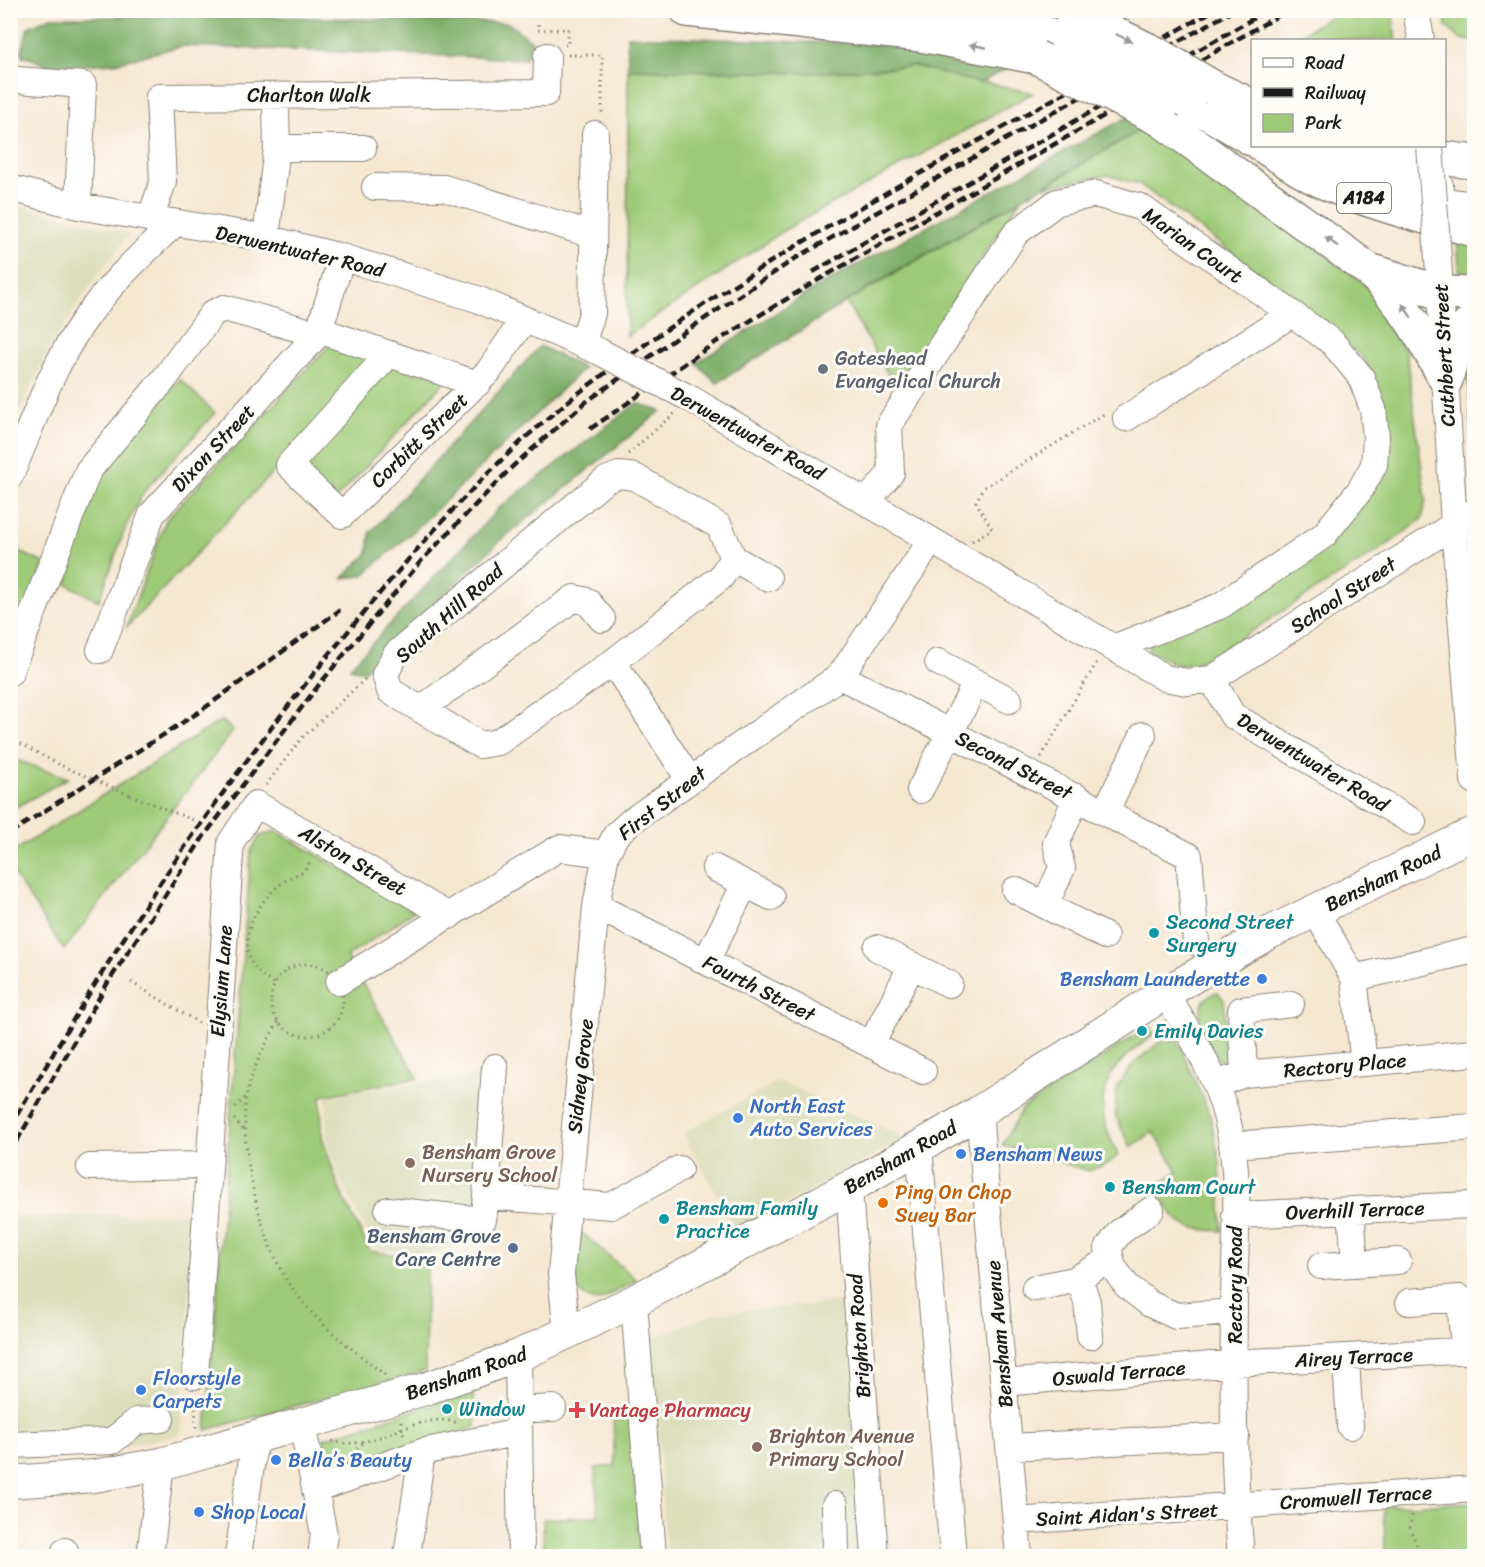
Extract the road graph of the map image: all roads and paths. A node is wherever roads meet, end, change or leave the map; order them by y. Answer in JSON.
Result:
{"nodes":[{"id":1,"x":687,"y":10,"type":"edge"},
{"id":2,"x":925,"y":10,"type":"edge"},
{"id":3,"x":1416,"y":10,"type":"edge"},
{"id":4,"x":1066,"y":21,"type":"edge"},
{"id":5,"x":538,"y":24,"type":"dead end"},
{"id":6,"x":10,"y":36,"type":"edge"},
{"id":7,"x":1421,"y":39,"type":"edge"},
{"id":8,"x":10,"y":44,"type":"edge"},
{"id":9,"x":552,"y":50,"type":"junction"},
{"id":10,"x":18,"y":80,"type":"dead end"},
{"id":11,"x":276,"y":108,"type":"dead end"},
{"id":12,"x":1235,"y":113,"type":"edge"},
{"id":13,"x":595,"y":134,"type":"joint"},
{"id":14,"x":1265,"y":147,"type":"edge"},
{"id":15,"x":1273,"y":147,"type":"edge"},
{"id":16,"x":1312,"y":147,"type":"edge"},
{"id":17,"x":1370,"y":147,"type":"edge"},
{"id":18,"x":1430,"y":147,"type":"edge"},
{"id":19,"x":277,"y":148,"type":"junction"},
{"id":20,"x":363,"y":148,"type":"dead end"},
{"id":21,"x":1474,"y":162,"type":"edge"},
{"id":22,"x":375,"y":187,"type":"dead end"},
{"id":23,"x":10,"y":188,"type":"edge"},
{"id":24,"x":1474,"y":190,"type":"edge"},
{"id":25,"x":78,"y":206,"type":"junction"},
{"id":26,"x":1474,"y":208,"type":"edge"},
{"id":27,"x":162,"y":221,"type":"junction"},
{"id":28,"x":1474,"y":230,"type":"edge"},
{"id":29,"x":593,"y":235,"type":"junction"},
{"id":30,"x":266,"y":238,"type":"junction"},
{"id":31,"x":342,"y":257,"type":"junction"},
{"id":32,"x":1369,"y":270,"type":"junction"},
{"id":33,"x":1440,"y":293,"type":"junction"},
{"id":34,"x":1474,"y":294,"type":"edge"},
{"id":35,"x":1292,"y":314,"type":"junction"},
{"id":36,"x":524,"y":319,"type":"junction"},
{"id":37,"x":1474,"y":319,"type":"edge"},
{"id":38,"x":319,"y":332,"type":"junction"},
{"id":39,"x":591,"y":348,"type":"junction"},
{"id":40,"x":389,"y":354,"type":"junction"},
{"id":41,"x":1446,"y":380,"type":"junction"},
{"id":42,"x":477,"y":384,"type":"junction"},
{"id":43,"x":691,"y":399,"type":"junction"},
{"id":44,"x":1126,"y":418,"type":"joint"},
{"id":45,"x":619,"y":475,"type":"junction"},
{"id":46,"x":10,"y":476,"type":"edge"},
{"id":47,"x":867,"y":501,"type":"junction"},
{"id":48,"x":1464,"y":518,"type":"edge"},
{"id":49,"x":931,"y":541,"type":"junction"},
{"id":50,"x":958,"y":556,"type":"junction"},
{"id":51,"x":733,"y":558,"type":"junction"},
{"id":52,"x":768,"y":578,"type":"dead end"},
{"id":53,"x":602,"y":620,"type":"dead end"},
{"id":54,"x":1469,"y":633,"type":"edge"},
{"id":55,"x":1110,"y":647,"type":"junction"},
{"id":56,"x":100,"y":650,"type":"dead end"},
{"id":57,"x":612,"y":662,"type":"junction"},
{"id":58,"x":938,"y":662,"type":"dead end"},
{"id":59,"x":10,"y":672,"type":"edge"},
{"id":60,"x":385,"y":674,"type":"junction"},
{"id":61,"x":840,"y":676,"type":"junction"},
{"id":62,"x":1212,"y":679,"type":"junction"},
{"id":63,"x":976,"y":683,"type":"junction"},
{"id":64,"x":1009,"y":700,"type":"dead end"},
{"id":65,"x":421,"y":709,"type":"junction"},
{"id":66,"x":950,"y":733,"type":"junction"},
{"id":67,"x":1143,"y":735,"type":"dead end"},
{"id":68,"x":10,"y":738,"type":"edge"},
{"id":69,"x":1031,"y":774,"type":"junction"},
{"id":70,"x":688,"y":779,"type":"junction"},
{"id":71,"x":1474,"y":780,"type":"edge"},
{"id":72,"x":920,"y":790,"type":"dead end"},
{"id":73,"x":1077,"y":797,"type":"junction"},
{"id":74,"x":256,"y":804,"type":"junction"},
{"id":75,"x":1105,"y":812,"type":"junction"},
{"id":76,"x":193,"y":820,"type":"dead end"},
{"id":77,"x":1413,"y":822,"type":"dead end"},
{"id":78,"x":1474,"y":833,"type":"edge"},
{"id":79,"x":322,"y":842,"type":"junction"},
{"id":80,"x":606,"y":854,"type":"junction"},
{"id":81,"x":715,"y":868,"type":"dead end"},
{"id":82,"x":745,"y":884,"type":"junction"},
{"id":83,"x":1015,"y":890,"type":"dead end"},
{"id":84,"x":771,"y":897,"type":"dead end"},
{"id":85,"x":1045,"y":905,"type":"junction"},
{"id":86,"x":596,"y":906,"type":"junction"},
{"id":87,"x":1315,"y":910,"type":"junction"},
{"id":88,"x":449,"y":916,"type":"junction"},
{"id":89,"x":1105,"y":936,"type":"dead end"},
{"id":90,"x":1196,"y":942,"type":"dead end"},
{"id":91,"x":877,"y":948,"type":"dead end"},
{"id":92,"x":1474,"y":950,"type":"edge"},
{"id":93,"x":706,"y":961,"type":"junction"},
{"id":94,"x":912,"y":965,"type":"junction"},
{"id":95,"x":1354,"y":978,"type":"junction"},
{"id":96,"x":131,"y":982,"type":"dead end"},
{"id":97,"x":339,"y":982,"type":"junction"},
{"id":98,"x":274,"y":983,"type":"junction"},
{"id":99,"x":949,"y":984,"type":"dead end"},
{"id":100,"x":1165,"y":993,"type":"junction"},
{"id":101,"x":1291,"y":1004,"type":"dead end"},
{"id":102,"x":278,"y":1022,"type":"junction"},
{"id":103,"x":218,"y":1034,"type":"junction"},
{"id":104,"x":871,"y":1045,"type":"junction"},
{"id":105,"x":1474,"y":1053,"type":"edge"},
{"id":106,"x":1364,"y":1063,"type":"junction"},
{"id":107,"x":495,"y":1067,"type":"dead end"},
{"id":108,"x":922,"y":1071,"type":"dead end"},
{"id":109,"x":1244,"y":1074,"type":"junction"},
{"id":110,"x":1217,"y":1084,"type":"junction"},
{"id":111,"x":980,"y":1112,"type":"junction"},
{"id":112,"x":228,"y":1114,"type":"dead end"},
{"id":113,"x":1474,"y":1127,"type":"edge"},
{"id":114,"x":244,"y":1132,"type":"junction"},
{"id":115,"x":1232,"y":1144,"type":"junction"},
{"id":116,"x":919,"y":1147,"type":"junction"},
{"id":117,"x":209,"y":1165,"type":"junction"},
{"id":118,"x":90,"y":1167,"type":"dead end"},
{"id":119,"x":679,"y":1169,"type":"dead end"},
{"id":120,"x":849,"y":1188,"type":"junction"},
{"id":121,"x":486,"y":1196,"type":"junction"},
{"id":122,"x":567,"y":1203,"type":"junction"},
{"id":123,"x":1474,"y":1205,"type":"edge"},
{"id":124,"x":388,"y":1210,"type":"dead end"},
{"id":125,"x":1151,"y":1210,"type":"dead end"},
{"id":126,"x":1351,"y":1210,"type":"junction"},
{"id":127,"x":1235,"y":1215,"type":"junction"},
{"id":128,"x":1111,"y":1259,"type":"junction"},
{"id":129,"x":1398,"y":1261,"type":"dead end"},
{"id":130,"x":1355,"y":1264,"type":"junction"},
{"id":131,"x":1321,"y":1266,"type":"dead end"},
{"id":132,"x":1078,"y":1277,"type":"junction"},
{"id":133,"x":1035,"y":1288,"type":"dead end"},
{"id":134,"x":634,"y":1301,"type":"junction"},
{"id":135,"x":1409,"y":1302,"type":"dead end"},
{"id":136,"x":1234,"y":1312,"type":"junction"},
{"id":137,"x":567,"y":1334,"type":"junction"},
{"id":138,"x":1090,"y":1336,"type":"dead end"},
{"id":139,"x":1469,"y":1351,"type":"edge"},
{"id":140,"x":518,"y":1356,"type":"junction"},
{"id":141,"x":1346,"y":1359,"type":"junction"},
{"id":142,"x":1234,"y":1363,"type":"junction"},
{"id":143,"x":195,"y":1376,"type":"joint"},
{"id":144,"x":1004,"y":1383,"type":"junction"},
{"id":145,"x":406,"y":1395,"type":"junction"},
{"id":146,"x":553,"y":1408,"type":"dead end"},
{"id":147,"x":161,"y":1419,"type":"dead end"},
{"id":148,"x":519,"y":1421,"type":"junction"},
{"id":149,"x":302,"y":1424,"type":"junction"},
{"id":150,"x":463,"y":1424,"type":"dead end"},
{"id":151,"x":1350,"y":1426,"type":"dead end"},
{"id":152,"x":401,"y":1428,"type":"junction"},
{"id":153,"x":1236,"y":1436,"type":"junction"},
{"id":154,"x":255,"y":1438,"type":"junction"},
{"id":155,"x":10,"y":1445,"type":"edge"},
{"id":156,"x":1009,"y":1447,"type":"junction"},
{"id":157,"x":196,"y":1454,"type":"junction"},
{"id":158,"x":417,"y":1454,"type":"junction"},
{"id":159,"x":161,"y":1464,"type":"junction"},
{"id":160,"x":10,"y":1482,"type":"edge"},
{"id":161,"x":1474,"y":1489,"type":"edge"},
{"id":162,"x":315,"y":1490,"type":"junction"},
{"id":163,"x":1415,"y":1493,"type":"junction"},
{"id":164,"x":835,"y":1505,"type":"dead end"},
{"id":165,"x":1237,"y":1507,"type":"junction"},
{"id":166,"x":1016,"y":1521,"type":"junction"},
{"id":167,"x":1474,"y":1551,"type":"edge"},
{"id":168,"x":150,"y":1557,"type":"edge"},
{"id":169,"x":238,"y":1557,"type":"edge"},
{"id":170,"x":321,"y":1557,"type":"edge"},
{"id":171,"x":407,"y":1557,"type":"edge"},
{"id":172,"x":521,"y":1557,"type":"edge"},
{"id":173,"x":653,"y":1557,"type":"edge"},
{"id":174,"x":836,"y":1557,"type":"edge"},
{"id":175,"x":875,"y":1557,"type":"edge"},
{"id":176,"x":953,"y":1557,"type":"edge"},
{"id":177,"x":1019,"y":1557,"type":"edge"},
{"id":178,"x":1242,"y":1557,"type":"edge"},
{"id":179,"x":1421,"y":1557,"type":"edge"},
{"id":180,"x":1458,"y":1557,"type":"edge"}],
"edges":[{"from":32,"to":1,"type":"highway","one_way":true,"bridge":true},
{"from":2,"to":4,"type":"highway"},
{"from":3,"to":7,"type":"street"},
{"from":4,"to":12,"type":"highway","bridge":true},
{"from":5,"to":9,"type":"path"},
{"from":6,"to":8,"type":"path"},
{"from":9,"to":13,"type":"path"},
{"from":9,"to":27,"type":"street","name":"Charlton Walk"},
{"from":10,"to":25,"type":"street"},
{"from":11,"to":19,"type":"street"},
{"from":13,"to":29,"type":"street"},
{"from":14,"to":28,"type":"highway","number":"A184"},
{"from":15,"to":26,"type":"main road"},
{"from":16,"to":24,"type":"main road"},
{"from":17,"to":21,"type":"highway"},
{"from":18,"to":33,"type":"street","name":"Cuthbert Street","bridge":true},
{"from":19,"to":20,"type":"street"},
{"from":19,"to":30,"type":"street"},
{"from":22,"to":29,"type":"street"},
{"from":23,"to":25,"type":"street","name":"Derwentwater Road"},
{"from":25,"to":27,"type":"street","name":"Derwentwater Road"},
{"from":27,"to":30,"type":"street","name":"Derwentwater Road"},
{"from":27,"to":46,"type":"street"},
{"from":29,"to":39,"type":"street"},
{"from":30,"to":31,"type":"street","name":"Derwentwater Road"},
{"from":31,"to":36,"type":"street","name":"Derwentwater Road"},
{"from":31,"to":38,"type":"street","name":"Dixon Street"},
{"from":32,"to":33,"type":"highway"},
{"from":41,"to":32,"type":"highway","one_way":true},
{"from":33,"to":34,"type":"highway"},
{"from":33,"to":41,"type":"street","name":"Cuthbert Street"},
{"from":35,"to":44,"type":"street"},
{"from":35,"to":47,"type":"street","name":"Marian Court"},
{"from":35,"to":55,"type":"street","name":"Marian Court"},
{"from":36,"to":39,"type":"street","name":"Derwentwater Road"},
{"from":36,"to":42,"type":"street","name":"Corbitt Street"},
{"from":37,"to":41,"type":"highway"},
{"from":38,"to":40,"type":"street"},
{"from":38,"to":56,"type":"street","name":"Dixon Street"},
{"from":38,"to":59,"type":"street"},
{"from":39,"to":43,"type":"street","name":"Derwentwater Road","bridge":true},
{"from":40,"to":42,"type":"street"},
{"from":40,"to":42,"type":"street","name":"Corbitt Street"},
{"from":41,"to":48,"type":"street","name":"Cuthbert Street"},
{"from":43,"to":45,"type":"path"},
{"from":43,"to":47,"type":"street","name":"Derwentwater Road"},
{"from":44,"to":50,"type":"path"},
{"from":45,"to":51,"type":"street"},
{"from":45,"to":60,"type":"street","name":"South Hill Road"},
{"from":47,"to":49,"type":"street","name":"Derwentwater Road"},
{"from":48,"to":54,"type":"street","name":"Cuthbert Street"},
{"from":48,"to":62,"type":"street","name":"School Street"},
{"from":49,"to":50,"type":"street","name":"Derwentwater Road"},
{"from":49,"to":61,"type":"street","name":"First Street"},
{"from":50,"to":55,"type":"street","name":"Derwentwater Road"},
{"from":51,"to":52,"type":"street"},
{"from":51,"to":57,"type":"street","name":"South Hill Road"},
{"from":53,"to":65,"type":"street"},
{"from":54,"to":71,"type":"street","name":"Cuthbert Street"},
{"from":55,"to":62,"type":"street","name":"Derwentwater Road"},
{"from":55,"to":69,"type":"path"},
{"from":57,"to":65,"type":"street","name":"South Hill Road"},
{"from":57,"to":70,"type":"street"},
{"from":58,"to":63,"type":"street"},
{"from":60,"to":65,"type":"street","name":"South Hill Road"},
{"from":60,"to":74,"type":"path"},
{"from":61,"to":66,"type":"street","name":"Second Street"},
{"from":61,"to":70,"type":"street","name":"First Street"},
{"from":62,"to":77,"type":"street","name":"Derwentwater Road"},
{"from":63,"to":64,"type":"street"},
{"from":63,"to":66,"type":"street"},
{"from":66,"to":69,"type":"street","name":"Second Street"},
{"from":66,"to":72,"type":"street"},
{"from":67,"to":75,"type":"street"},
{"from":68,"to":76,"type":"path","bridge":true},
{"from":69,"to":73,"type":"street","name":"Second Street"},
{"from":70,"to":80,"type":"street","name":"First Street"},
{"from":73,"to":75,"type":"street","name":"Second Street"},
{"from":73,"to":85,"type":"street"},
{"from":74,"to":79,"type":"street","name":"Alston Street"},
{"from":74,"to":103,"type":"street","name":"Elysium Lane"},
{"from":75,"to":90,"type":"street","name":"Second Street"},
{"from":78,"to":87,"type":"main road","name":"Bensham Road"},
{"from":79,"to":88,"type":"street","name":"Alston Street"},
{"from":79,"to":98,"type":"path"},
{"from":80,"to":86,"type":"street","name":"Sidney Grove"},
{"from":80,"to":88,"type":"street","name":"First Street"},
{"from":81,"to":82,"type":"street"},
{"from":82,"to":84,"type":"street"},
{"from":82,"to":93,"type":"street"},
{"from":83,"to":85,"type":"street"},
{"from":85,"to":89,"type":"street"},
{"from":86,"to":93,"type":"street","name":"Fourth Street"},
{"from":86,"to":122,"type":"street","name":"Sidney Grove"},
{"from":87,"to":95,"type":"street"},
{"from":87,"to":100,"type":"main road","name":"Bensham Road"},
{"from":88,"to":97,"type":"street","name":"First Street"},
{"from":91,"to":94,"type":"street"},
{"from":92,"to":95,"type":"street"},
{"from":93,"to":104,"type":"street","name":"Fourth Street"},
{"from":94,"to":99,"type":"street"},
{"from":94,"to":104,"type":"street"},
{"from":95,"to":106,"type":"street"},
{"from":96,"to":103,"type":"path"},
{"from":97,"to":98,"type":"path"},
{"from":97,"to":102,"type":"path"},
{"from":98,"to":102,"type":"path"},
{"from":100,"to":110,"type":"street","name":"Rectory Road"},
{"from":100,"to":111,"type":"main road","name":"Bensham Road"},
{"from":101,"to":109,"type":"street"},
{"from":102,"to":114,"type":"path"},
{"from":103,"to":117,"type":"street","name":"Elysium Lane"},
{"from":104,"to":108,"type":"street","name":"Fourth Street"},
{"from":105,"to":106,"type":"street","name":"Rectory Place"},
{"from":106,"to":109,"type":"street","name":"Rectory Place"},
{"from":107,"to":121,"type":"street"},
{"from":109,"to":110,"type":"street","name":"Rectory Place"},
{"from":110,"to":115,"type":"street","name":"Rectory Road"},
{"from":111,"to":116,"type":"main road","name":"Bensham Road"},
{"from":111,"to":144,"type":"street","name":"Bensham Avenue"},
{"from":112,"to":114,"type":"path"},
{"from":113,"to":115,"type":"street"},
{"from":114,"to":145,"type":"path"},
{"from":115,"to":127,"type":"street","name":"Rectory Road"},
{"from":116,"to":120,"type":"main road","name":"Bensham Road"},
{"from":116,"to":176,"type":"street"},
{"from":117,"to":118,"type":"street"},
{"from":117,"to":143,"type":"street","name":"Elysium Lane"},
{"from":119,"to":122,"type":"street"},
{"from":120,"to":134,"type":"main road","name":"Bensham Road"},
{"from":120,"to":175,"type":"street","name":"Brighton Road"},
{"from":121,"to":122,"type":"street"},
{"from":121,"to":124,"type":"street"},
{"from":122,"to":137,"type":"street","name":"Sidney Grove"},
{"from":123,"to":126,"type":"street","name":"Overhill Terrace"},
{"from":125,"to":128,"type":"street"},
{"from":126,"to":127,"type":"street","name":"Overhill Terrace"},
{"from":126,"to":130,"type":"street"},
{"from":127,"to":136,"type":"street","name":"Rectory Road"},
{"from":128,"to":132,"type":"street"},
{"from":128,"to":136,"type":"street"},
{"from":129,"to":130,"type":"street"},
{"from":130,"to":131,"type":"street"},
{"from":132,"to":133,"type":"street"},
{"from":132,"to":138,"type":"street"},
{"from":134,"to":137,"type":"main road","name":"Bensham Road"},
{"from":134,"to":173,"type":"street"},
{"from":135,"to":139,"type":"street"},
{"from":136,"to":142,"type":"street","name":"Rectory Road"},
{"from":137,"to":140,"type":"main road","name":"Bensham Road"},
{"from":139,"to":141,"type":"street","name":"Airey Terrace"},
{"from":140,"to":145,"type":"main road","name":"Bensham Road"},
{"from":140,"to":148,"type":"street"},
{"from":141,"to":142,"type":"street","name":"Airey Terrace"},
{"from":141,"to":151,"type":"street"},
{"from":142,"to":144,"type":"street","name":"Oswald Terrace"},
{"from":142,"to":153,"type":"street","name":"Rectory Road"},
{"from":143,"to":157,"type":"path"},
{"from":144,"to":156,"type":"street","name":"Bensham Avenue"},
{"from":145,"to":149,"type":"main road","name":"Bensham Road"},
{"from":145,"to":152,"type":"path"},
{"from":146,"to":148,"type":"street"},
{"from":147,"to":155,"type":"street"},
{"from":148,"to":158,"type":"street"},
{"from":148,"to":172,"type":"street"},
{"from":149,"to":154,"type":"main road","name":"Bensham Road"},
{"from":149,"to":162,"type":"street"},
{"from":150,"to":152,"type":"path"},
{"from":152,"to":158,"type":"path"},
{"from":153,"to":156,"type":"street"},
{"from":153,"to":165,"type":"street","name":"Rectory Road"},
{"from":154,"to":157,"type":"main road","name":"Bensham Road"},
{"from":154,"to":169,"type":"street"},
{"from":156,"to":166,"type":"street","name":"Bensham Avenue"},
{"from":157,"to":159,"type":"main road","name":"Bensham Road"},
{"from":158,"to":162,"type":"street"},
{"from":158,"to":171,"type":"street"},
{"from":159,"to":160,"type":"main road","name":"Bensham Road"},
{"from":159,"to":168,"type":"street"},
{"from":161,"to":163,"type":"street","name":"Cromwell Terrace"},
{"from":162,"to":170,"type":"street"},
{"from":163,"to":165,"type":"street","name":"Cromwell Terrace"},
{"from":163,"to":179,"type":"path"},
{"from":164,"to":174,"type":"street"},
{"from":165,"to":166,"type":"street","name":"Saint Aidan's Street"},
{"from":165,"to":178,"type":"street","name":"Rectory Road"},
{"from":166,"to":177,"type":"street","name":"Bensham Avenue"},
{"from":167,"to":180,"type":"path"}]}
